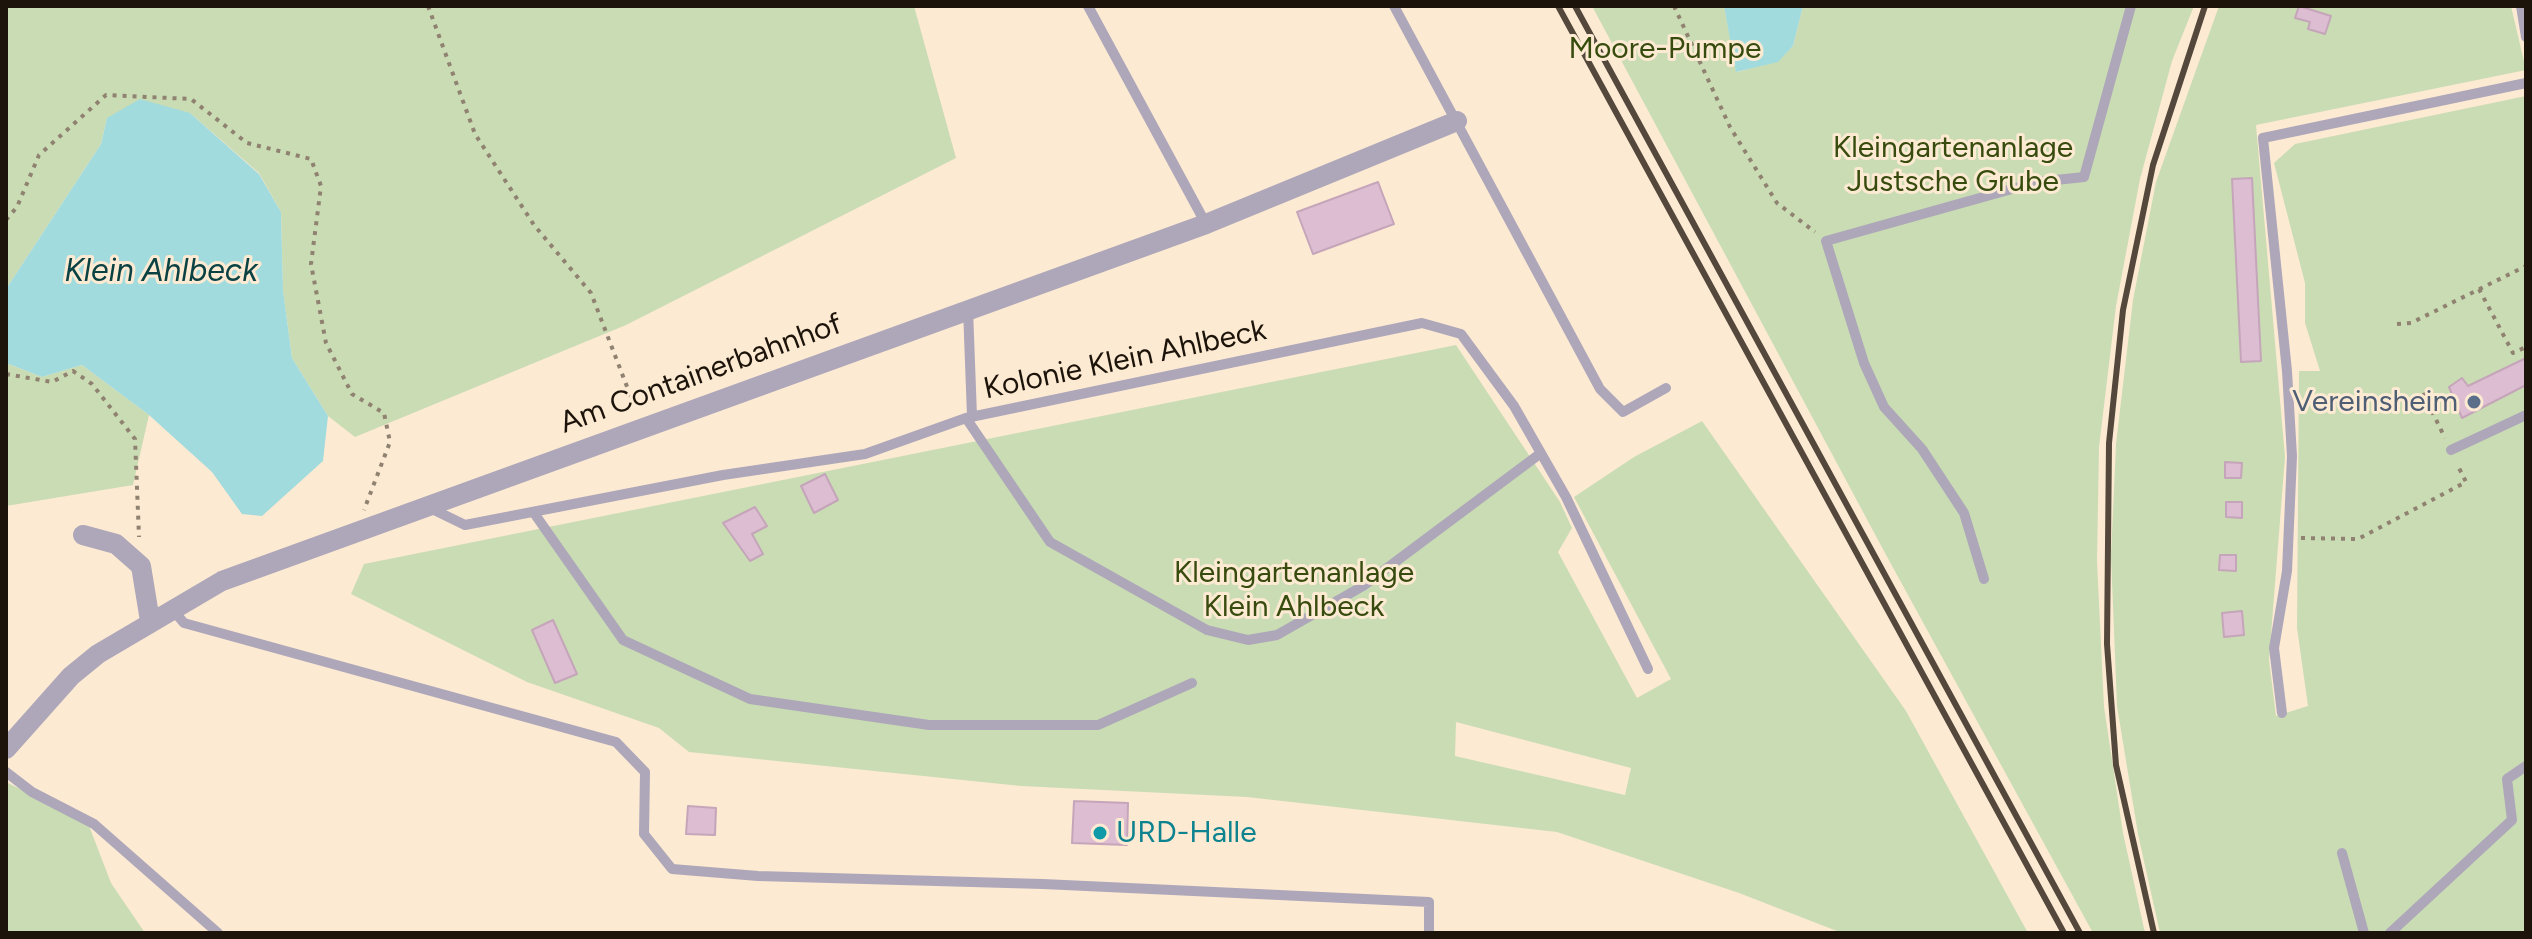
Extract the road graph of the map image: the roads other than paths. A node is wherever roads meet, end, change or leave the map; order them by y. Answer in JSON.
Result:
{"nodes":[{"id":1,"x":1088,"y":6,"type":"edge"},
{"id":2,"x":1394,"y":6,"type":"edge"},
{"id":3,"x":2131,"y":6,"type":"edge"},
{"id":4,"x":2521,"y":6,"type":"edge"},
{"id":5,"x":2526,"y":37,"type":"edge"},
{"id":6,"x":2526,"y":83,"type":"edge"},
{"id":7,"x":1457,"y":121,"type":"junction"},
{"id":8,"x":1206,"y":224,"type":"junction"},
{"id":9,"x":968,"y":309,"type":"junction"},
{"id":10,"x":1666,"y":388,"type":"dead end"},
{"id":11,"x":2526,"y":415,"type":"edge"},
{"id":12,"x":969,"y":417,"type":"junction"},
{"id":13,"x":2451,"y":450,"type":"dead end"},
{"id":14,"x":1541,"y":453,"type":"junction"},
{"id":15,"x":426,"y":506,"type":"junction"},
{"id":16,"x":534,"y":513,"type":"junction"},
{"id":17,"x":83,"y":535,"type":"dead end"},
{"id":18,"x":1984,"y":579,"type":"dead end"},
{"id":19,"x":171,"y":608,"type":"junction"},
{"id":20,"x":150,"y":621,"type":"junction"},
{"id":21,"x":1648,"y":669,"type":"dead end"},
{"id":22,"x":1192,"y":683,"type":"dead end"},
{"id":23,"x":2282,"y":713,"type":"dead end"},
{"id":24,"x":6,"y":749,"type":"edge"},
{"id":25,"x":2526,"y":766,"type":"edge"},
{"id":26,"x":6,"y":772,"type":"edge"},
{"id":27,"x":2342,"y":853,"type":"dead end"},
{"id":28,"x":218,"y":933,"type":"edge"},
{"id":29,"x":1429,"y":933,"type":"edge"},
{"id":30,"x":2364,"y":933,"type":"edge"},
{"id":31,"x":2390,"y":933,"type":"edge"}],
"edges":[{"from":1,"to":8,"type":"lane"},
{"from":2,"to":7,"type":"lane"},
{"from":3,"to":18,"type":"lane"},
{"from":4,"to":5,"type":"lane"},
{"from":6,"to":23,"type":"lane"},
{"from":7,"to":8,"type":"street","name":"Am Containerbahnhof"},
{"from":7,"to":10,"type":"lane"},
{"from":8,"to":9,"type":"street","name":"Am Containerbahnhof"},
{"from":9,"to":12,"type":"lane"},
{"from":9,"to":15,"type":"street","name":"Am Containerbahnhof"},
{"from":11,"to":13,"type":"lane"},
{"from":12,"to":14,"type":"lane","name":"Kolonie Klein Ahlbeck"},
{"from":12,"to":14,"type":"lane"},
{"from":12,"to":16,"type":"lane","name":"Kolonie Klein Ahlbeck"},
{"from":14,"to":21,"type":"lane","name":"Kolonie Klein Ahlbeck"},
{"from":15,"to":16,"type":"lane","name":"Kolonie Klein Ahlbeck"},
{"from":15,"to":19,"type":"street","name":"Am Containerbahnhof"},
{"from":16,"to":22,"type":"lane"},
{"from":17,"to":20,"type":"street"},
{"from":19,"to":20,"type":"street","name":"Am Containerbahnhof"},
{"from":19,"to":29,"type":"lane"},
{"from":20,"to":24,"type":"street","name":"Am Containerbahnhof"},
{"from":25,"to":31,"type":"lane"},
{"from":26,"to":28,"type":"lane"},
{"from":27,"to":30,"type":"lane"}]}
